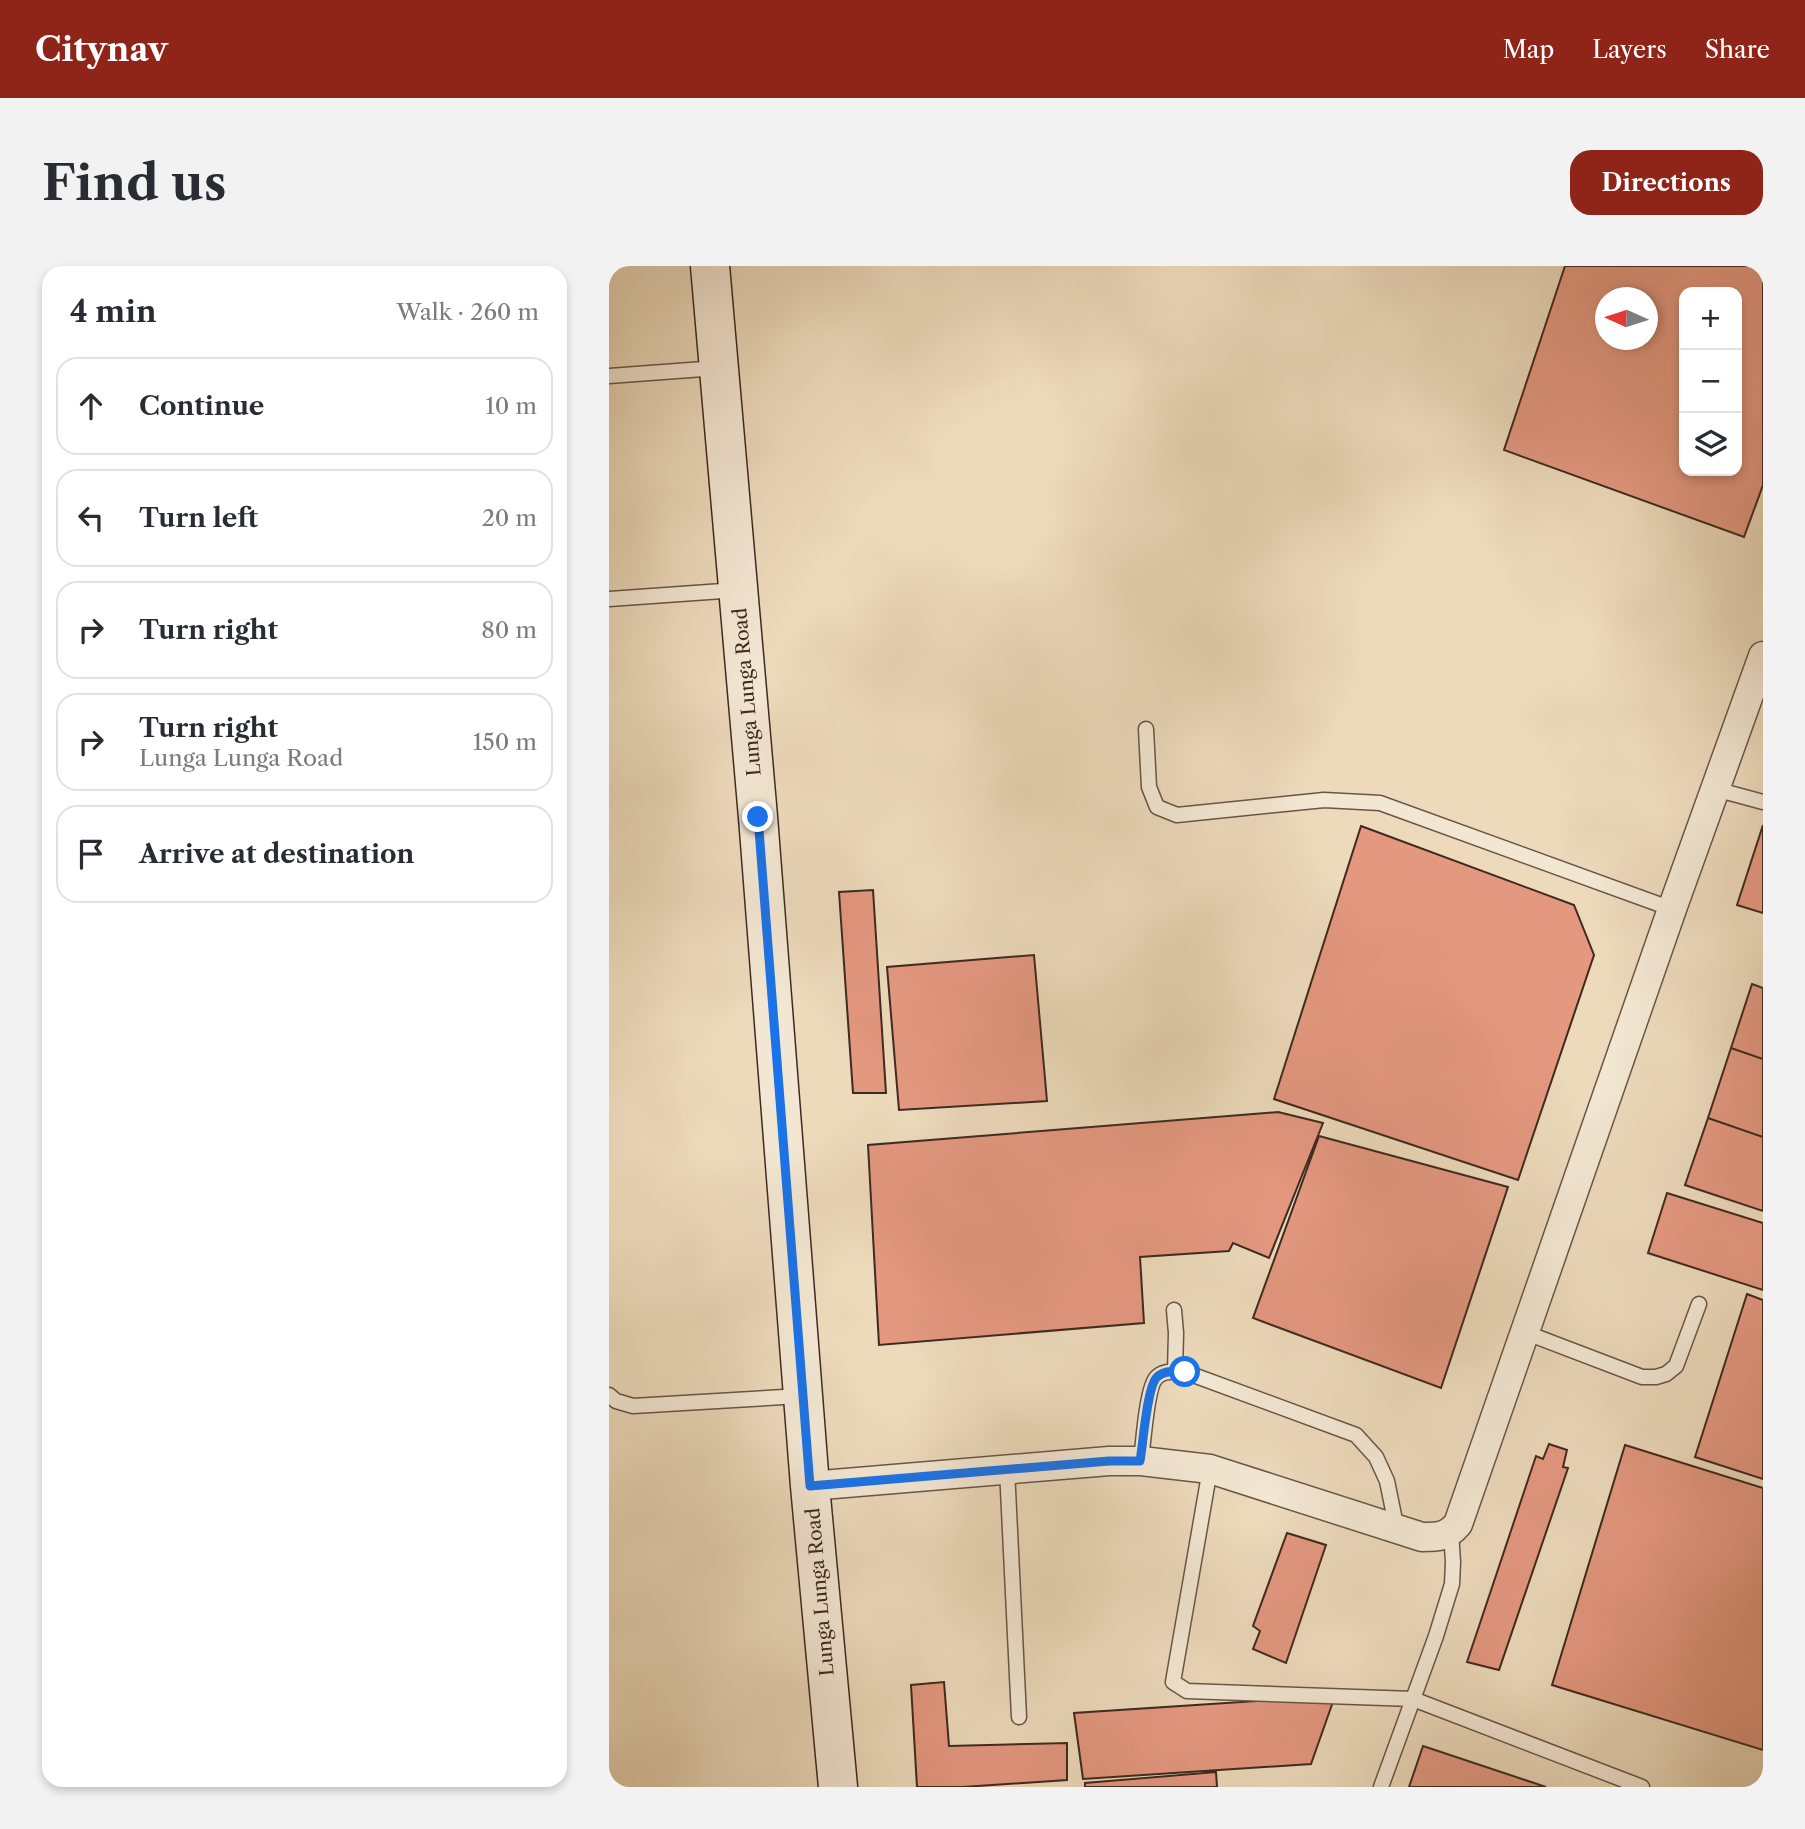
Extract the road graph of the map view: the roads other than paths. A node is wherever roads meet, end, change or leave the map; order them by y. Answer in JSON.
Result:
{"nodes":[{"id":1,"x":710,"y":266,"type":"edge"},
{"id":2,"x":719,"y":368,"type":"junction"},
{"id":3,"x":609,"y":376,"type":"edge"},
{"id":4,"x":738,"y":590,"type":"junction"},
{"id":5,"x":609,"y":599,"type":"edge"},
{"id":6,"x":1763,"y":656,"type":"edge"},
{"id":7,"x":1146,"y":729,"type":"dead end"},
{"id":8,"x":1715,"y":789,"type":"junction"},
{"id":9,"x":1763,"y":802,"type":"edge"},
{"id":10,"x":1672,"y":909,"type":"junction"},
{"id":11,"x":1699,"y":1304,"type":"dead end"},
{"id":12,"x":1174,"y":1310,"type":"dead end"},
{"id":13,"x":1524,"y":1332,"type":"junction"},
{"id":14,"x":1175,"y":1371,"type":"junction"},
{"id":15,"x":609,"y":1395,"type":"edge"},
{"id":16,"x":803,"y":1396,"type":"junction"},
{"id":17,"x":1140,"y":1461,"type":"junction"},
{"id":18,"x":1007,"y":1469,"type":"junction"},
{"id":19,"x":1210,"y":1469,"type":"junction"},
{"id":20,"x":810,"y":1486,"type":"junction"},
{"id":21,"x":1397,"y":1530,"type":"junction"},
{"id":22,"x":1451,"y":1532,"type":"junction"},
{"id":23,"x":1413,"y":1699,"type":"junction"},
{"id":24,"x":1019,"y":1717,"type":"dead end"},
{"id":25,"x":838,"y":1787,"type":"edge"},
{"id":26,"x":1381,"y":1787,"type":"edge"},
{"id":27,"x":1642,"y":1787,"type":"edge"}],
"edges":[{"from":1,"to":2,"type":"main road","name":"Lunga Lunga Road"},
{"from":2,"to":3,"type":"lane"},
{"from":2,"to":4,"type":"main road","name":"Lunga Lunga Road"},
{"from":4,"to":5,"type":"lane"},
{"from":4,"to":16,"type":"main road","name":"Lunga Lunga Road"},
{"from":6,"to":8,"type":"street"},
{"from":7,"to":10,"type":"lane"},
{"from":8,"to":9,"type":"lane"},
{"from":8,"to":10,"type":"street"},
{"from":10,"to":13,"type":"street"},
{"from":11,"to":13,"type":"lane"},
{"from":12,"to":14,"type":"lane"},
{"from":13,"to":22,"type":"street"},
{"from":14,"to":17,"type":"lane"},
{"from":14,"to":21,"type":"lane"},
{"from":15,"to":16,"type":"lane"},
{"from":16,"to":20,"type":"main road","name":"Lunga Lunga Road"},
{"from":17,"to":18,"type":"street"},
{"from":17,"to":19,"type":"street"},
{"from":18,"to":20,"type":"street"},
{"from":18,"to":24,"type":"lane"},
{"from":19,"to":21,"type":"street"},
{"from":19,"to":23,"type":"lane"},
{"from":20,"to":25,"type":"main road","name":"Lunga Lunga Road"},
{"from":21,"to":22,"type":"street"},
{"from":22,"to":23,"type":"lane"},
{"from":23,"to":26,"type":"lane"},
{"from":23,"to":27,"type":"lane"}]}
